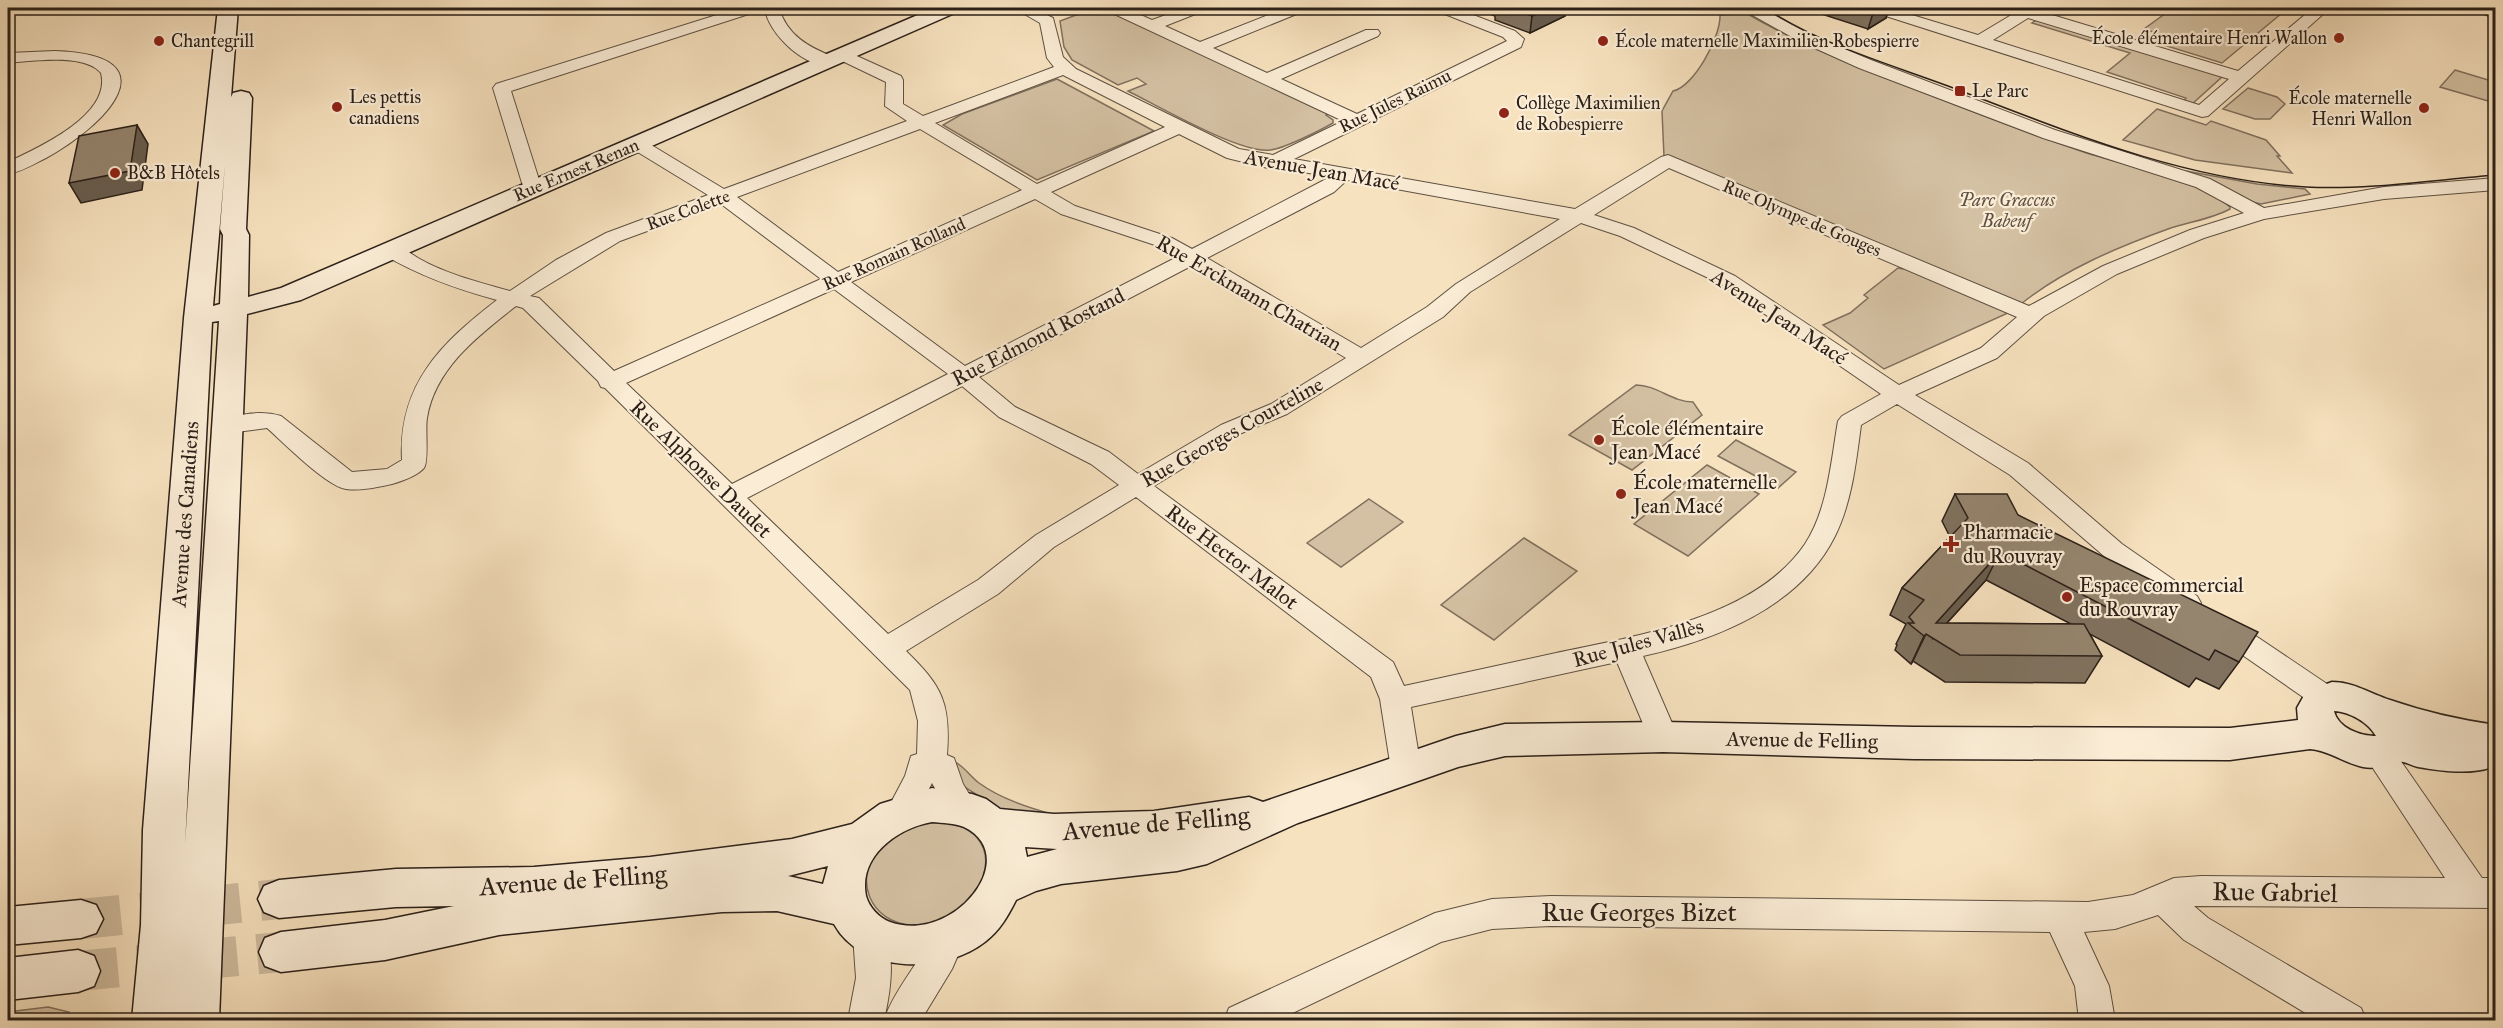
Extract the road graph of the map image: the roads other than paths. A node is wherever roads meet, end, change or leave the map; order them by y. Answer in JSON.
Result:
{"nodes":[{"id":1,"x":228,"y":8,"type":"edge"},
{"id":2,"x":251,"y":8,"type":"edge"},
{"id":3,"x":753,"y":8,"type":"edge"},
{"id":4,"x":772,"y":8,"type":"edge"},
{"id":5,"x":950,"y":8,"type":"edge"},
{"id":6,"x":1022,"y":8,"type":"edge"},
{"id":7,"x":1113,"y":8,"type":"edge"},
{"id":8,"x":1198,"y":8,"type":"edge"},
{"id":9,"x":1299,"y":8,"type":"edge"},
{"id":10,"x":1442,"y":8,"type":"edge"},
{"id":11,"x":1750,"y":8,"type":"edge"},
{"id":12,"x":1875,"y":8,"type":"edge"},
{"id":13,"x":2322,"y":8,"type":"edge"},
{"id":14,"x":2482,"y":8,"type":"edge"},
{"id":15,"x":2030,"y":10,"type":"edge"},
{"id":16,"x":2496,"y":14,"type":"edge"},
{"id":17,"x":1152,"y":26,"type":"junction"},
{"id":18,"x":1372,"y":33,"type":"dead end"},
{"id":19,"x":2163,"y":36,"type":"dead end"},
{"id":20,"x":1980,"y":41,"type":"junction"},
{"id":21,"x":1199,"y":48,"type":"junction"},
{"id":22,"x":2146,"y":48,"type":"junction"},
{"id":23,"x":8,"y":57,"type":"edge"},
{"id":24,"x":835,"y":58,"type":"junction"},
{"id":25,"x":1064,"y":69,"type":"junction"},
{"id":26,"x":2241,"y":77,"type":"junction"},
{"id":27,"x":1267,"y":79,"type":"junction"},
{"id":28,"x":1355,"y":120,"type":"junction"},
{"id":29,"x":922,"y":124,"type":"junction"},
{"id":30,"x":1180,"y":127,"type":"junction"},
{"id":31,"x":637,"y":144,"type":"junction"},
{"id":32,"x":1272,"y":163,"type":"junction"},
{"id":33,"x":8,"y":169,"type":"edge"},
{"id":34,"x":1342,"y":173,"type":"junction"},
{"id":35,"x":2496,"y":184,"type":"edge"},
{"id":36,"x":535,"y":189,"type":"junction"},
{"id":37,"x":1035,"y":191,"type":"junction"},
{"id":38,"x":724,"y":197,"type":"junction"},
{"id":39,"x":2261,"y":214,"type":"junction"},
{"id":40,"x":1579,"y":216,"type":"junction"},
{"id":41,"x":392,"y":251,"type":"junction"},
{"id":42,"x":1191,"y":258,"type":"junction"},
{"id":43,"x":836,"y":280,"type":"junction"},
{"id":44,"x":514,"y":297,"type":"junction"},
{"id":45,"x":234,"y":309,"type":"junction"},
{"id":46,"x":2031,"y":315,"type":"junction"},
{"id":47,"x":198,"y":318,"type":"junction"},
{"id":48,"x":1362,"y":357,"type":"junction"},
{"id":49,"x":963,"y":375,"type":"junction"},
{"id":50,"x":609,"y":382,"type":"junction"},
{"id":51,"x":1898,"y":394,"type":"junction"},
{"id":52,"x":230,"y":425,"type":"junction"},
{"id":53,"x":1137,"y":486,"type":"junction"},
{"id":54,"x":730,"y":496,"type":"junction"},
{"id":55,"x":886,"y":649,"type":"junction"},
{"id":56,"x":1626,"y":650,"type":"junction"},
{"id":57,"x":2326,"y":698,"type":"junction"},
{"id":58,"x":1395,"y":699,"type":"junction"},
{"id":59,"x":2376,"y":711,"type":"junction"},
{"id":60,"x":2330,"y":735,"type":"junction"},
{"id":61,"x":1663,"y":737,"type":"junction"},
{"id":62,"x":2496,"y":741,"type":"edge"},
{"id":63,"x":2386,"y":749,"type":"junction"},
{"id":64,"x":2496,"y":757,"type":"edge"},
{"id":65,"x":1404,"y":759,"type":"junction"},
{"id":66,"x":931,"y":761,"type":"junction"},
{"id":67,"x":1284,"y":811,"type":"junction"},
{"id":68,"x":902,"y":812,"type":"junction"},
{"id":69,"x":977,"y":816,"type":"junction"},
{"id":70,"x":865,"y":838,"type":"junction"},
{"id":71,"x":1004,"y":886,"type":"junction"},
{"id":72,"x":2484,"y":893,"type":"edge"},
{"id":73,"x":2161,"y":897,"type":"junction"},
{"id":74,"x":279,"y":899,"type":"tunnel mouth"},
{"id":75,"x":2059,"y":915,"type":"junction"},
{"id":76,"x":81,"y":919,"type":"tunnel mouth"},
{"id":77,"x":859,"y":921,"type":"junction"},
{"id":78,"x":8,"y":926,"type":"edge"},
{"id":79,"x":948,"y":939,"type":"junction"},
{"id":80,"x":281,"y":952,"type":"tunnel mouth"},
{"id":81,"x":78,"y":971,"type":"tunnel mouth"},
{"id":82,"x":8,"y":979,"type":"edge"},
{"id":83,"x":155,"y":1020,"type":"edge"},
{"id":84,"x":196,"y":1020,"type":"edge"},
{"id":85,"x":866,"y":1020,"type":"edge"},
{"id":86,"x":902,"y":1020,"type":"edge"},
{"id":87,"x":1242,"y":1020,"type":"edge"},
{"id":88,"x":2097,"y":1020,"type":"edge"},
{"id":89,"x":2348,"y":1020,"type":"edge"}],
"edges":[{"from":1,"to":47,"type":"street","name":"Avenue des Canadiens"},
{"from":2,"to":45,"type":"street","name":"Avenue des Canadiens"},
{"from":3,"to":36,"type":"street"},
{"from":4,"to":24,"type":"street"},
{"from":5,"to":24,"type":"street","name":"Rue Ernest Renan"},
{"from":6,"to":25,"type":"street"},
{"from":7,"to":17,"type":"street"},
{"from":8,"to":17,"type":"street"},
{"from":9,"to":21,"type":"street"},
{"from":10,"to":28,"type":"street","name":"Rue Jules Raimu"},
{"from":11,"to":39,"type":"street"},
{"from":12,"to":20,"type":"street"},
{"from":13,"to":26,"type":"street"},
{"from":14,"to":16,"type":"street"},
{"from":15,"to":20,"type":"street"},
{"from":15,"to":22,"type":"street"},
{"from":17,"to":21,"type":"street"},
{"from":18,"to":27,"type":"street"},
{"from":19,"to":22,"type":"street"},
{"from":20,"to":26,"type":"street"},
{"from":21,"to":27,"type":"street"},
{"from":22,"to":26,"type":"street"},
{"from":23,"to":33,"type":"street"},
{"from":24,"to":29,"type":"street","name":"Rue Erckmann Chatrian"},
{"from":24,"to":31,"type":"street","name":"Rue Ernest Renan"},
{"from":25,"to":29,"type":"street","name":"Rue Colette"},
{"from":25,"to":30,"type":"street","name":"Avenue Jean Macé"},
{"from":27,"to":28,"type":"street"},
{"from":28,"to":32,"type":"street","name":"Rue Jules Raimu"},
{"from":29,"to":37,"type":"street","name":"Rue Erckmann Chatrian"},
{"from":29,"to":38,"type":"street","name":"Rue Colette"},
{"from":30,"to":32,"type":"street","name":"Avenue Jean Macé"},
{"from":30,"to":37,"type":"street","name":"Rue Romain Rolland"},
{"from":31,"to":36,"type":"street","name":"Rue Ernest Renan"},
{"from":31,"to":38,"type":"street","name":"Rue Hector Malot"},
{"from":32,"to":34,"type":"street","name":"Avenue Jean Macé"},
{"from":34,"to":40,"type":"street","name":"Avenue Jean Macé"},
{"from":34,"to":42,"type":"street","name":"Rue Edmond Rostand"},
{"from":35,"to":39,"type":"street","name":"Rue Jules Vallès"},
{"from":36,"to":41,"type":"street","name":"Rue Ernest Renan"},
{"from":37,"to":42,"type":"street","name":"Rue Erckmann Chatrian"},
{"from":37,"to":43,"type":"street","name":"Rue Romain Rolland"},
{"from":38,"to":43,"type":"street","name":"Rue Hector Malot"},
{"from":38,"to":44,"type":"street","name":"Rue Colette"},
{"from":39,"to":46,"type":"street","name":"Rue Jules Vallès"},
{"from":40,"to":46,"type":"street","name":"Rue Olympe de Gouges"},
{"from":40,"to":48,"type":"street","name":"Rue Georges Courteline"},
{"from":40,"to":51,"type":"street","name":"Avenue Jean Macé"},
{"from":41,"to":44,"type":"street","name":"Rue Alphonse Daudet"},
{"from":41,"to":45,"type":"street","name":"Rue Ernest Renan"},
{"from":42,"to":48,"type":"street","name":"Rue Erckmann Chatrian"},
{"from":42,"to":49,"type":"street","name":"Rue Edmond Rostand"},
{"from":43,"to":49,"type":"street","name":"Rue Hector Malot"},
{"from":43,"to":50,"type":"street","name":"Rue Romain Rolland"},
{"from":44,"to":50,"type":"street","name":"Rue Alphonse Daudet"},
{"from":44,"to":52,"type":"street","name":"Rue Colette"},
{"from":45,"to":47,"type":"street","name":"Rue Ernest Renan"},
{"from":45,"to":52,"type":"street","name":"Avenue des Canadiens"},
{"from":46,"to":51,"type":"street","name":"Rue Jules Vallès"},
{"from":47,"to":83,"type":"street","name":"Avenue des Canadiens"},
{"from":48,"to":53,"type":"street","name":"Rue Georges Courteline"},
{"from":49,"to":53,"type":"street","name":"Rue Hector Malot"},
{"from":49,"to":54,"type":"street","name":"Rue Edmond Rostand"},
{"from":50,"to":54,"type":"street","name":"Rue Alphonse Daudet"},
{"from":51,"to":56,"type":"street","name":"Rue Jules Vallès"},
{"from":51,"to":57,"type":"street","name":"Avenue Jean Macé"},
{"from":52,"to":84,"type":"street","name":"Avenue des Canadiens"},
{"from":53,"to":55,"type":"street","name":"Rue Georges Courteline"},
{"from":53,"to":58,"type":"street","name":"Rue Hector Malot"},
{"from":54,"to":55,"type":"street","name":"Rue Alphonse Daudet"},
{"from":55,"to":66,"type":"street","name":"Rue Alphonse Daudet"},
{"from":56,"to":58,"type":"street","name":"Rue Jules Vallès"},
{"from":56,"to":61,"type":"street"},
{"from":57,"to":59,"type":"street"},
{"from":57,"to":60,"type":"street"},
{"from":58,"to":65,"type":"street","name":"Rue Hector Malot"},
{"from":59,"to":62,"type":"street"},
{"from":59,"to":63,"type":"street"},
{"from":60,"to":61,"type":"street","name":"Avenue de Felling"},
{"from":60,"to":63,"type":"street"},
{"from":61,"to":65,"type":"street","name":"Avenue de Felling"},
{"from":63,"to":64,"type":"street"},
{"from":63,"to":72,"type":"street"},
{"from":65,"to":67,"type":"street","name":"Avenue de Felling"},
{"from":66,"to":68,"type":"street","name":"Rue Alphonse Daudet"},
{"from":66,"to":69,"type":"street"},
{"from":67,"to":69,"type":"street","name":"Avenue de Felling"},
{"from":67,"to":71,"type":"street","name":"Avenue de Felling"},
{"from":68,"to":69,"type":"street"},
{"from":68,"to":70,"type":"street"},
{"from":69,"to":71,"type":"street"},
{"from":70,"to":74,"type":"street","name":"Avenue de Felling"},
{"from":70,"to":77,"type":"street"},
{"from":71,"to":79,"type":"street"},
{"from":72,"to":73,"type":"street","name":"Rue Gabriel"},
{"from":73,"to":75,"type":"street","name":"Rue Gabriel"},
{"from":73,"to":89,"type":"street"},
{"from":75,"to":87,"type":"street","name":"Rue Georges Bizet"},
{"from":75,"to":88,"type":"street"},
{"from":76,"to":78,"type":"street"},
{"from":77,"to":79,"type":"street"},
{"from":77,"to":80,"type":"street","name":"Avenue de Felling"},
{"from":77,"to":85,"type":"street"},
{"from":79,"to":86,"type":"street"},
{"from":81,"to":82,"type":"street"}]}
